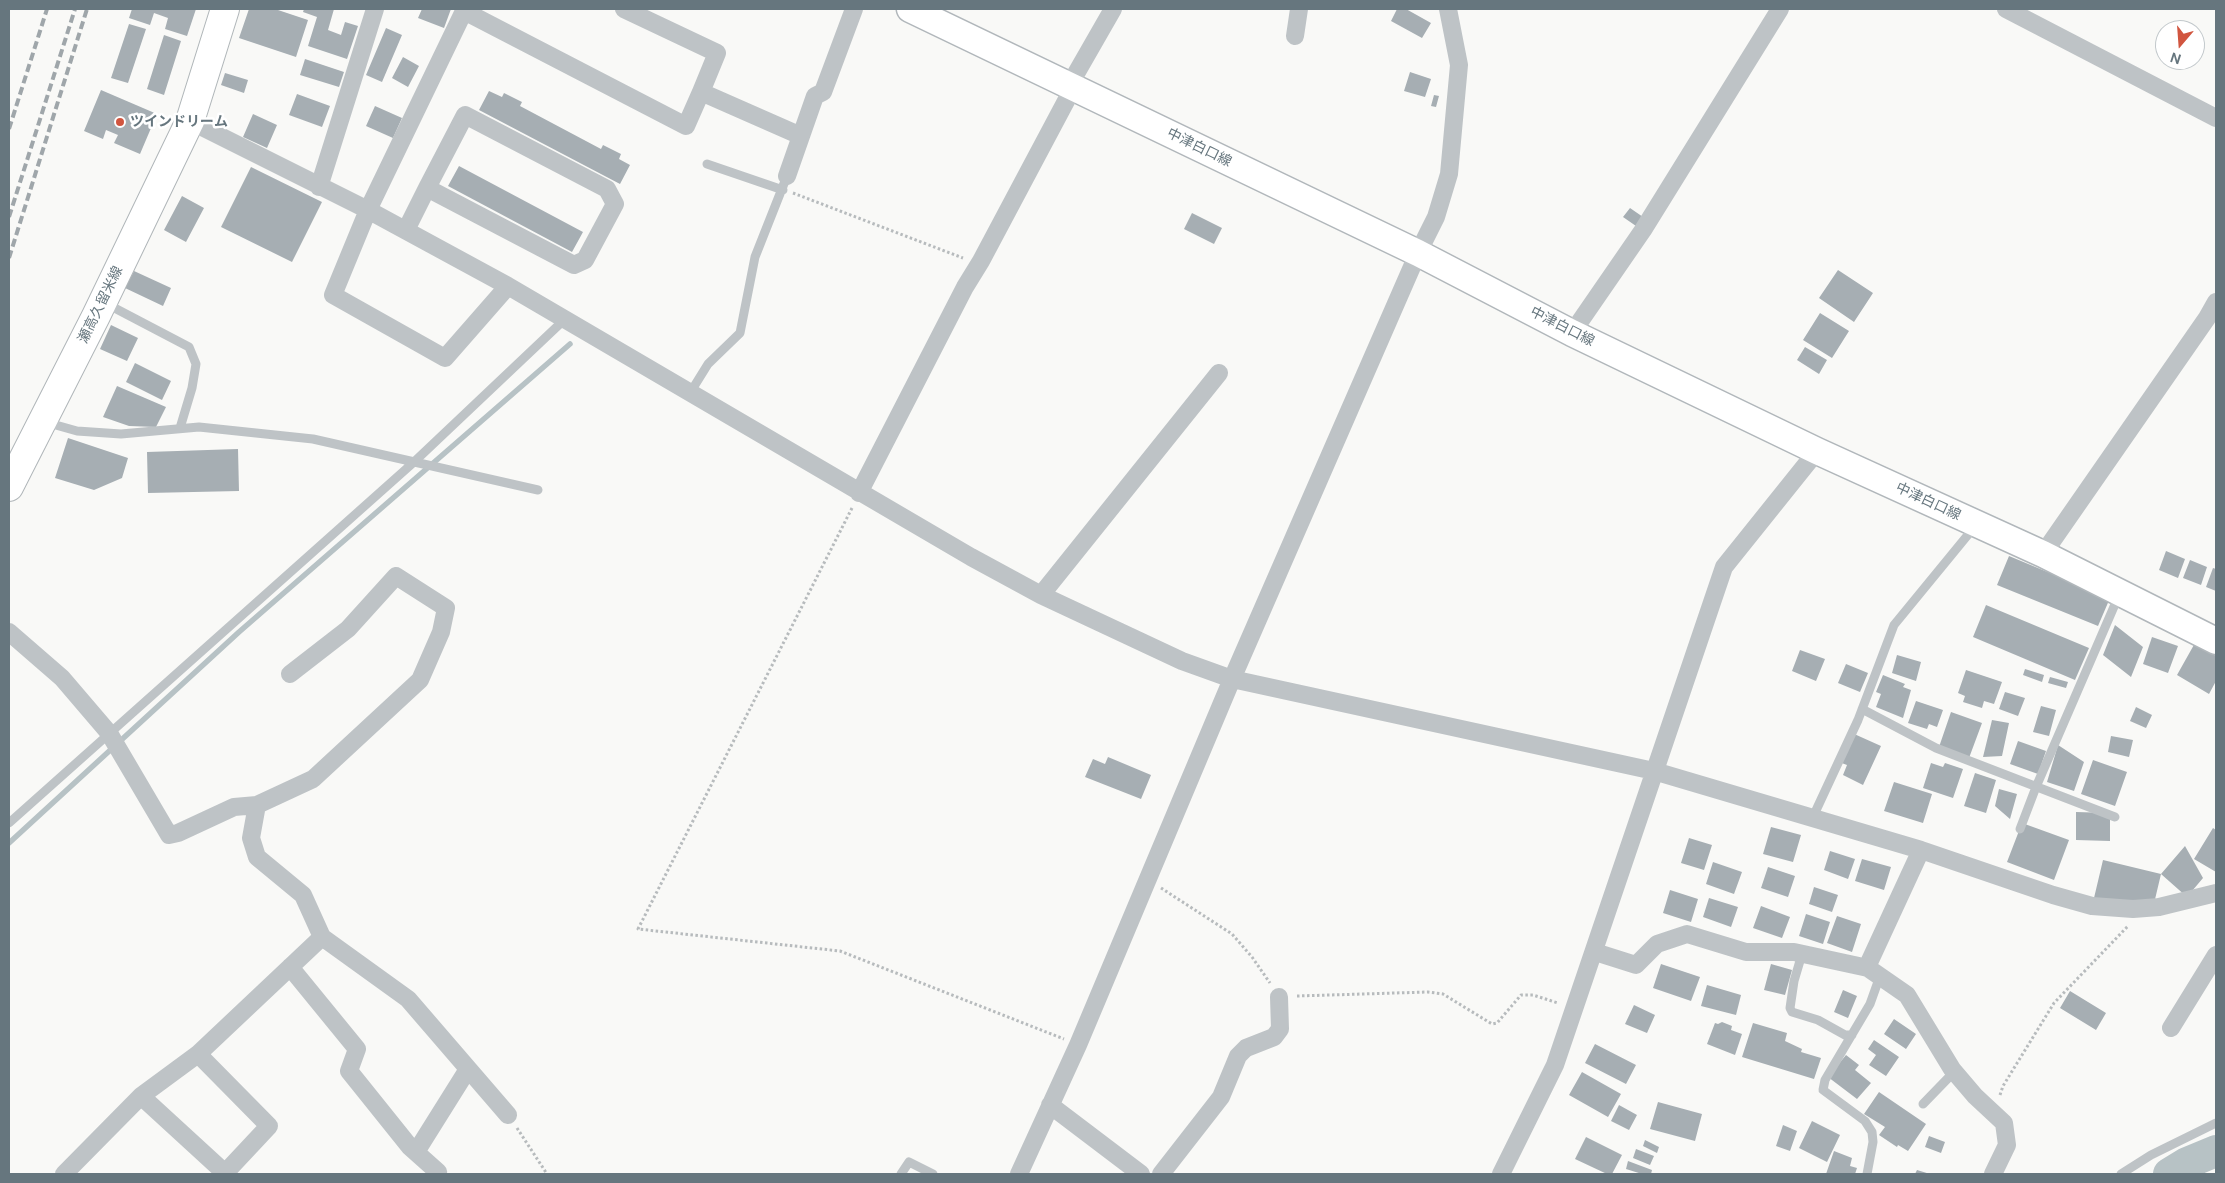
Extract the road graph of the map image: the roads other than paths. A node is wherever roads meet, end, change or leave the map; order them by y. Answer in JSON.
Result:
{"nodes":[{"id":1,"x":225,"y":9,"type":"edge"},
{"id":2,"x":375,"y":9,"type":"edge"},
{"id":3,"x":624,"y":9,"type":"edge"},
{"id":4,"x":854,"y":9,"type":"edge"},
{"id":5,"x":910,"y":9,"type":"edge"},
{"id":6,"x":1113,"y":9,"type":"edge"},
{"id":7,"x":1299,"y":9,"type":"edge"},
{"id":8,"x":1448,"y":9,"type":"edge"},
{"id":9,"x":1780,"y":9,"type":"edge"},
{"id":10,"x":2006,"y":9,"type":"edge"},
{"id":11,"x":465,"y":10,"type":"edge"},
{"id":12,"x":1295,"y":36,"type":"dead end"},
{"id":13,"x":1072,"y":85,"type":"junction"},
{"id":14,"x":701,"y":92,"type":"junction"},
{"id":15,"x":2216,"y":118,"type":"edge"},
{"id":16,"x":190,"y":121,"type":"junction"},
{"id":17,"x":801,"y":136,"type":"junction"},
{"id":18,"x":707,"y":164,"type":"dead end"},
{"id":19,"x":785,"y":183,"type":"junction"},
{"id":20,"x":319,"y":187,"type":"junction"},
{"id":21,"x":427,"y":188,"type":"junction"},
{"id":22,"x":368,"y":210,"type":"junction"},
{"id":23,"x":406,"y":230,"type":"junction"},
{"id":24,"x":1418,"y":253,"type":"junction"},
{"id":25,"x":508,"y":286,"type":"junction"},
{"id":26,"x":103,"y":302,"type":"junction"},
{"id":27,"x":2216,"y":302,"type":"edge"},
{"id":28,"x":564,"y":320,"type":"junction"},
{"id":29,"x":1572,"y":333,"type":"junction"},
{"id":30,"x":1219,"y":373,"type":"dead end"},
{"id":31,"x":690,"y":393,"type":"junction"},
{"id":32,"x":42,"y":422,"type":"junction"},
{"id":33,"x":180,"y":428,"type":"junction"},
{"id":34,"x":1817,"y":451,"type":"junction"},
{"id":35,"x":414,"y":462,"type":"junction"},
{"id":36,"x":9,"y":487,"type":"edge"},
{"id":37,"x":538,"y":490,"type":"dead end"},
{"id":38,"x":859,"y":493,"type":"junction"},
{"id":39,"x":1976,"y":524,"type":"junction"},
{"id":40,"x":2043,"y":554,"type":"junction"},
{"id":41,"x":2120,"y":594,"type":"junction"},
{"id":42,"x":1041,"y":595,"type":"junction"},
{"id":43,"x":9,"y":632,"type":"edge"},
{"id":44,"x":2216,"y":641,"type":"edge"},
{"id":45,"x":290,"y":674,"type":"dead end"},
{"id":46,"x":1232,"y":679,"type":"junction"},
{"id":47,"x":1862,"y":709,"type":"junction"},
{"id":48,"x":109,"y":733,"type":"junction"},
{"id":49,"x":1654,"y":771,"type":"junction"},
{"id":50,"x":2036,"y":787,"type":"junction"},
{"id":51,"x":257,"y":805,"type":"junction"},
{"id":52,"x":2115,"y":817,"type":"dead end"},
{"id":53,"x":1812,"y":819,"type":"junction"},
{"id":54,"x":9,"y":823,"type":"edge"},
{"id":55,"x":2020,"y":829,"type":"dead end"},
{"id":56,"x":1922,"y":850,"type":"junction"},
{"id":57,"x":2216,"y":893,"type":"edge"},
{"id":58,"x":322,"y":937,"type":"junction"},
{"id":59,"x":1595,"y":952,"type":"junction"},
{"id":60,"x":1802,"y":954,"type":"junction"},
{"id":61,"x":2216,"y":955,"type":"edge"},
{"id":62,"x":290,"y":967,"type":"junction"},
{"id":63,"x":1873,"y":972,"type":"junction"},
{"id":64,"x":1279,"y":997,"type":"road end"},
{"id":65,"x":2171,"y":1028,"type":"dead end"},
{"id":66,"x":1852,"y":1035,"type":"junction"},
{"id":67,"x":198,"y":1054,"type":"junction"},
{"id":68,"x":468,"y":1069,"type":"junction"},
{"id":69,"x":1954,"y":1072,"type":"junction"},
{"id":70,"x":140,"y":1096,"type":"junction"},
{"id":71,"x":1923,"y":1104,"type":"dead end"},
{"id":72,"x":1050,"y":1105,"type":"junction"},
{"id":73,"x":508,"y":1115,"type":"road end"},
{"id":74,"x":2216,"y":1123,"type":"edge"},
{"id":75,"x":416,"y":1152,"type":"junction"},
{"id":76,"x":64,"y":1174,"type":"edge"},
{"id":77,"x":437,"y":1174,"type":"edge"},
{"id":78,"x":901,"y":1174,"type":"edge"},
{"id":79,"x":932,"y":1174,"type":"edge"},
{"id":80,"x":1021,"y":1174,"type":"edge"},
{"id":81,"x":1141,"y":1174,"type":"edge"},
{"id":82,"x":1161,"y":1174,"type":"edge"},
{"id":83,"x":1501,"y":1174,"type":"edge"},
{"id":84,"x":1867,"y":1174,"type":"edge"},
{"id":85,"x":1993,"y":1174,"type":"edge"},
{"id":86,"x":2121,"y":1174,"type":"edge"}],
"edges":[{"from":1,"to":16,"type":"main road","name":"瀬高久留米線"},
{"from":2,"to":20,"type":"street"},
{"from":3,"to":14,"type":"street"},
{"from":4,"to":17,"type":"street"},
{"from":5,"to":13,"type":"main road","name":"中津白口線"},
{"from":6,"to":13,"type":"street"},
{"from":7,"to":12,"type":"street"},
{"from":8,"to":24,"type":"street"},
{"from":9,"to":29,"type":"street"},
{"from":10,"to":15,"type":"street"},
{"from":11,"to":14,"type":"street"},
{"from":11,"to":22,"type":"street"},
{"from":13,"to":24,"type":"main road","name":"中津白口線"},
{"from":13,"to":38,"type":"street"},
{"from":14,"to":17,"type":"street"},
{"from":16,"to":20,"type":"street"},
{"from":16,"to":26,"type":"main road","name":"瀬高久留米線"},
{"from":17,"to":19,"type":"street"},
{"from":18,"to":19,"type":"lane"},
{"from":19,"to":31,"type":"lane"},
{"from":20,"to":22,"type":"street"},
{"from":21,"to":21,"type":"street"},
{"from":21,"to":23,"type":"street"},
{"from":22,"to":23,"type":"street"},
{"from":22,"to":25,"type":"street"},
{"from":23,"to":25,"type":"street"},
{"from":24,"to":29,"type":"main road","name":"中津白口線"},
{"from":24,"to":46,"type":"street"},
{"from":25,"to":28,"type":"street"},
{"from":26,"to":32,"type":"main road","name":"瀬高久留米線"},
{"from":26,"to":33,"type":"lane"},
{"from":27,"to":40,"type":"street"},
{"from":28,"to":31,"type":"street"},
{"from":28,"to":35,"type":"lane"},
{"from":29,"to":34,"type":"main road","name":"中津白口線"},
{"from":30,"to":42,"type":"street"},
{"from":31,"to":38,"type":"street"},
{"from":32,"to":33,"type":"lane"},
{"from":32,"to":36,"type":"main road","name":"瀬高久留米線"},
{"from":33,"to":35,"type":"lane"},
{"from":34,"to":39,"type":"main road","name":"中津白口線"},
{"from":34,"to":49,"type":"street"},
{"from":35,"to":37,"type":"lane"},
{"from":35,"to":48,"type":"lane"},
{"from":38,"to":42,"type":"street"},
{"from":39,"to":40,"type":"main road","name":"中津白口線"},
{"from":39,"to":47,"type":"lane"},
{"from":40,"to":41,"type":"main road","name":"中津白口線"},
{"from":41,"to":44,"type":"main road","name":"中津白口線"},
{"from":41,"to":50,"type":"lane"},
{"from":42,"to":46,"type":"street"},
{"from":43,"to":48,"type":"street"},
{"from":45,"to":51,"type":"street"},
{"from":46,"to":49,"type":"street"},
{"from":46,"to":72,"type":"street"},
{"from":47,"to":50,"type":"lane"},
{"from":47,"to":53,"type":"lane"},
{"from":48,"to":51,"type":"street"},
{"from":48,"to":54,"type":"lane"},
{"from":49,"to":53,"type":"street"},
{"from":49,"to":59,"type":"street"},
{"from":50,"to":52,"type":"lane"},
{"from":50,"to":55,"type":"lane"},
{"from":51,"to":58,"type":"street"},
{"from":53,"to":56,"type":"street"},
{"from":56,"to":57,"type":"street"},
{"from":56,"to":63,"type":"street"},
{"from":58,"to":62,"type":"street"},
{"from":58,"to":68,"type":"street"},
{"from":59,"to":60,"type":"street"},
{"from":59,"to":83,"type":"street"},
{"from":60,"to":63,"type":"street"},
{"from":60,"to":66,"type":"lane"},
{"from":61,"to":65,"type":"street"},
{"from":62,"to":67,"type":"street"},
{"from":62,"to":75,"type":"street"},
{"from":63,"to":66,"type":"lane"},
{"from":63,"to":69,"type":"street"},
{"from":64,"to":82,"type":"street"},
{"from":66,"to":84,"type":"lane"},
{"from":67,"to":70,"type":"street"},
{"from":67,"to":70,"type":"street"},
{"from":68,"to":73,"type":"street"},
{"from":68,"to":75,"type":"street"},
{"from":69,"to":71,"type":"lane"},
{"from":69,"to":85,"type":"street"},
{"from":70,"to":76,"type":"street"},
{"from":72,"to":80,"type":"street"},
{"from":72,"to":81,"type":"street"},
{"from":74,"to":86,"type":"lane"},
{"from":75,"to":77,"type":"street"},
{"from":78,"to":79,"type":"lane"}]}
